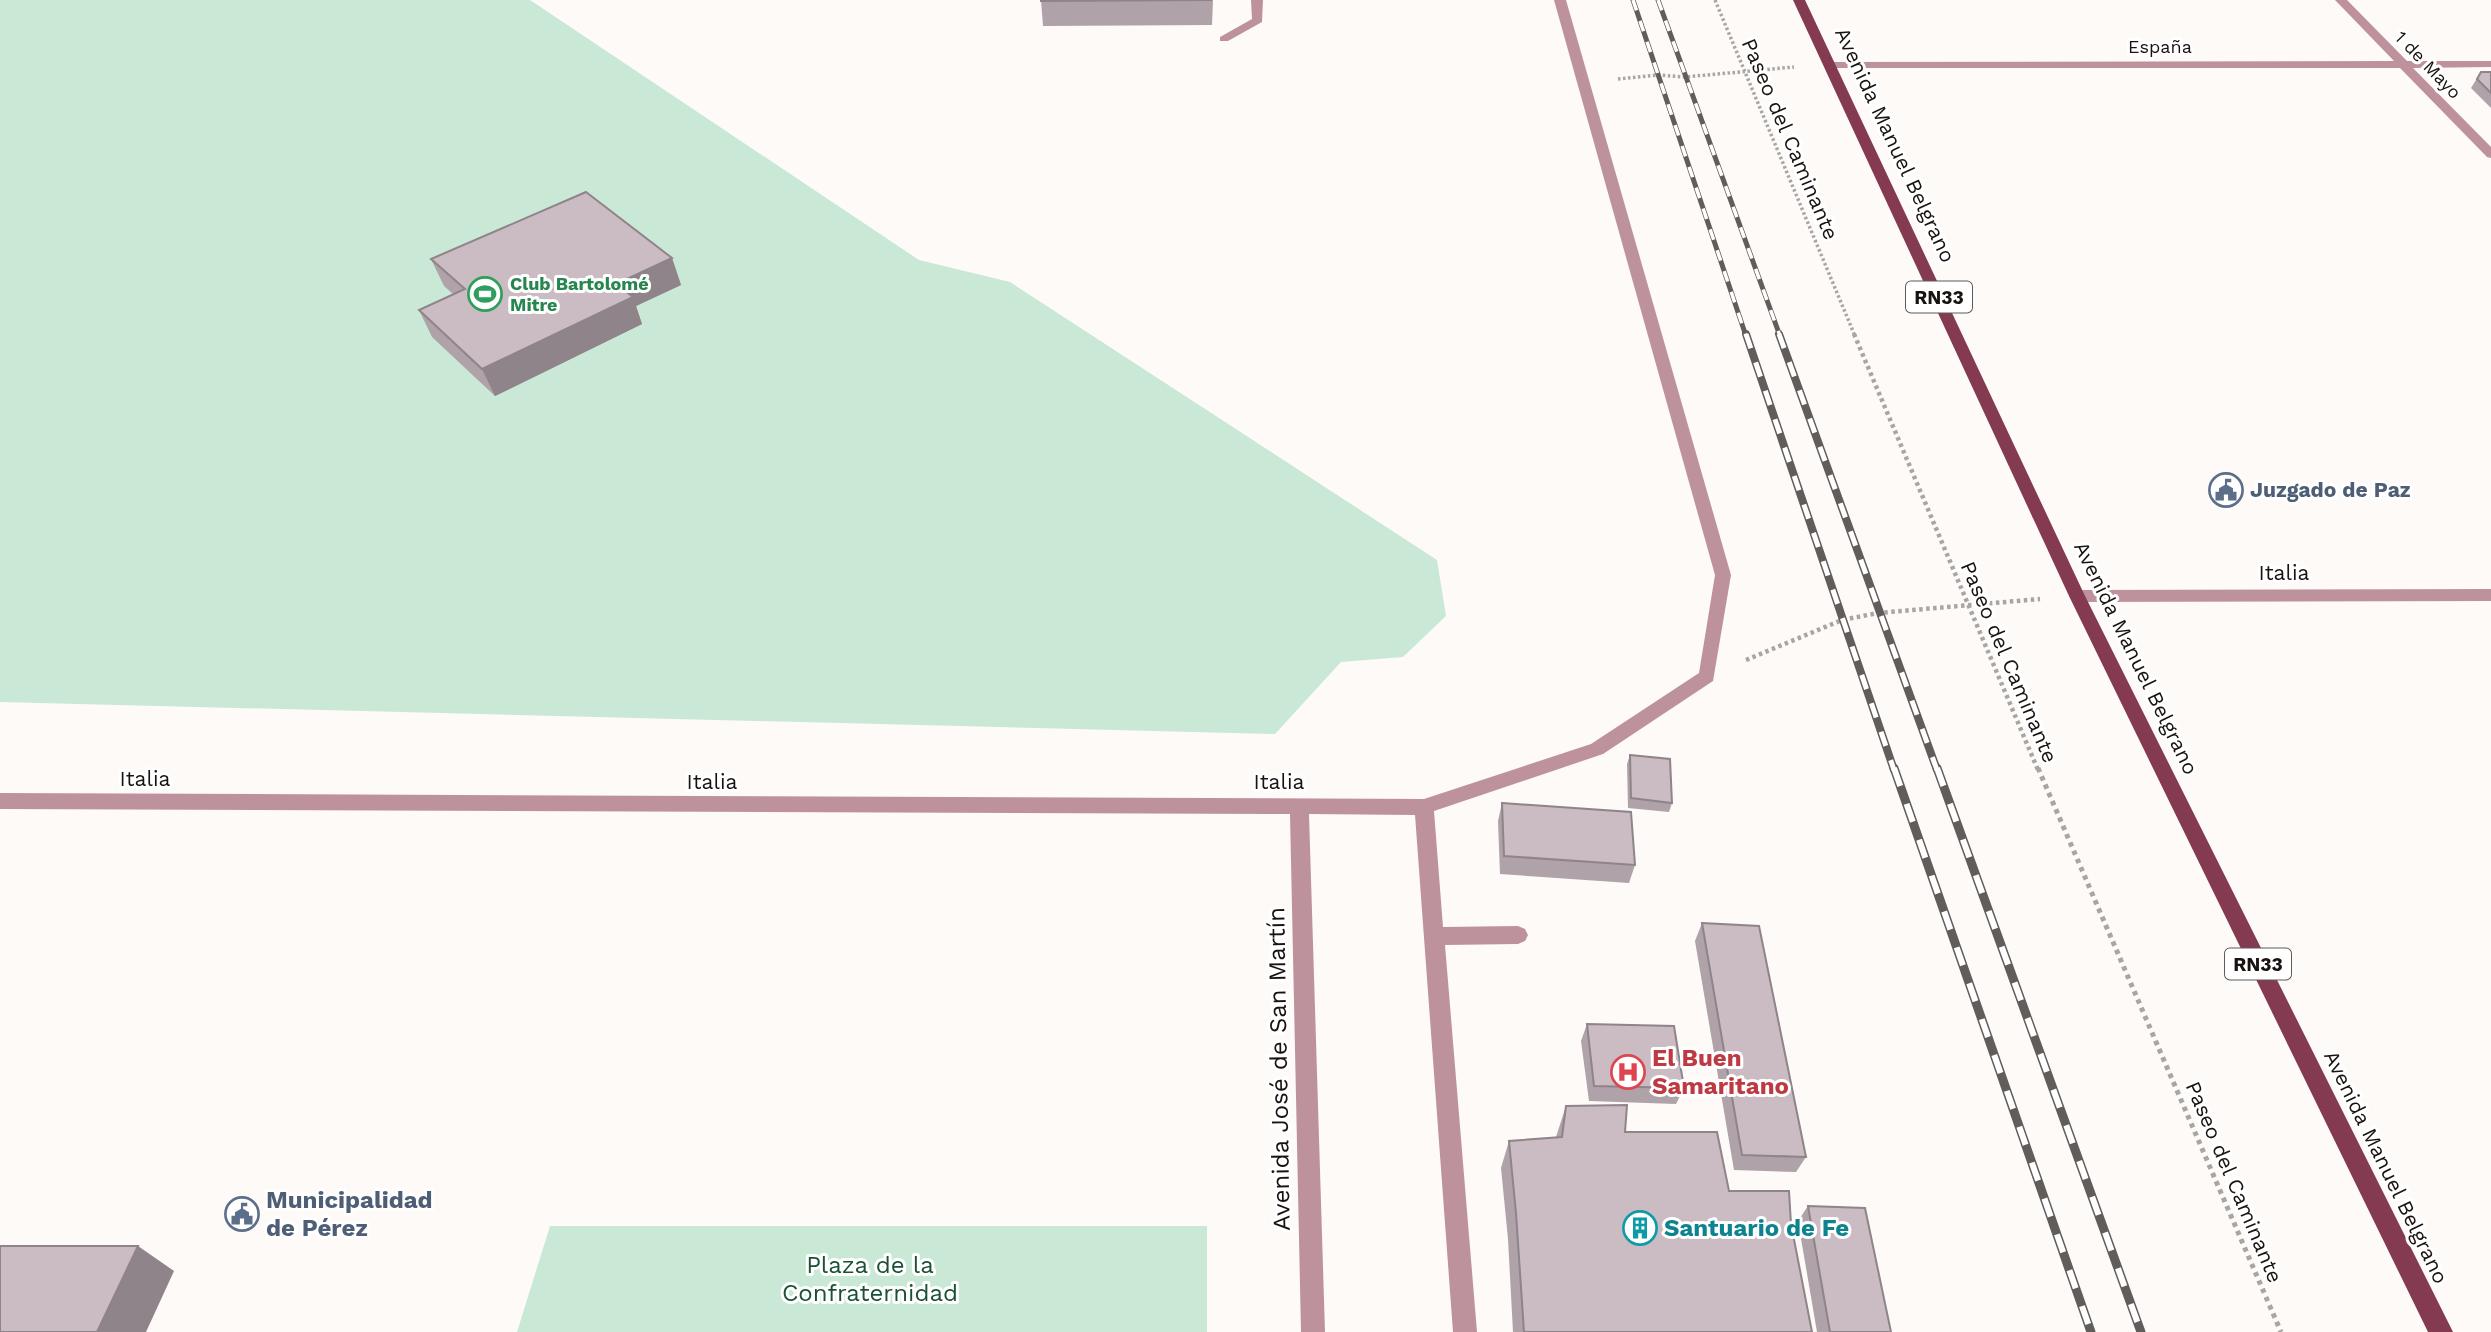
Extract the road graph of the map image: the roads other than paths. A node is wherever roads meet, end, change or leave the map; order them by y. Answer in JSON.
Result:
{"nodes":[{"id":1,"x":1257,"y":0,"type":"edge"},
{"id":2,"x":1560,"y":0,"type":"edge"},
{"id":3,"x":1799,"y":0,"type":"edge"},
{"id":4,"x":2341,"y":0,"type":"edge"},
{"id":5,"x":1224,"y":39,"type":"dead end"},
{"id":6,"x":2491,"y":64,"type":"edge"},
{"id":7,"x":1830,"y":65,"type":"junction"},
{"id":8,"x":2404,"y":65,"type":"junction"},
{"id":9,"x":2491,"y":154,"type":"edge"},
{"id":10,"x":2491,"y":595,"type":"edge"},
{"id":11,"x":2077,"y":596,"type":"junction"},
{"id":12,"x":0,"y":801,"type":"edge"},
{"id":13,"x":1299,"y":805,"type":"junction"},
{"id":14,"x":1424,"y":807,"type":"junction"},
{"id":15,"x":1518,"y":934,"type":"dead end"},
{"id":16,"x":1434,"y":936,"type":"junction"},
{"id":17,"x":1312,"y":1332,"type":"edge"},
{"id":18,"x":1465,"y":1332,"type":"edge"},
{"id":19,"x":2441,"y":1332,"type":"edge"}],
"edges":[{"from":1,"to":5,"type":"street"},
{"from":2,"to":14,"type":"street","name":"Italia"},
{"from":3,"to":7,"type":"main road","name":"Avenida Manuel Belgrano","number":"RN33"},
{"from":4,"to":8,"type":"street","name":"1 de Mayo"},
{"from":6,"to":8,"type":"street","name":"España"},
{"from":7,"to":8,"type":"street","name":"España"},
{"from":7,"to":11,"type":"main road","name":"Avenida Manuel Belgrano","number":"RN33"},
{"from":8,"to":9,"type":"street","name":"1 de Mayo"},
{"from":10,"to":11,"type":"street","name":"Italia"},
{"from":11,"to":19,"type":"main road","name":"Avenida Manuel Belgrano","number":"RN33"},
{"from":12,"to":13,"type":"street","name":"Italia"},
{"from":13,"to":14,"type":"street","name":"Italia"},
{"from":13,"to":17,"type":"street","name":"Avenida José de San Martín"},
{"from":14,"to":16,"type":"street"},
{"from":15,"to":16,"type":"street"},
{"from":16,"to":18,"type":"street"}]}
